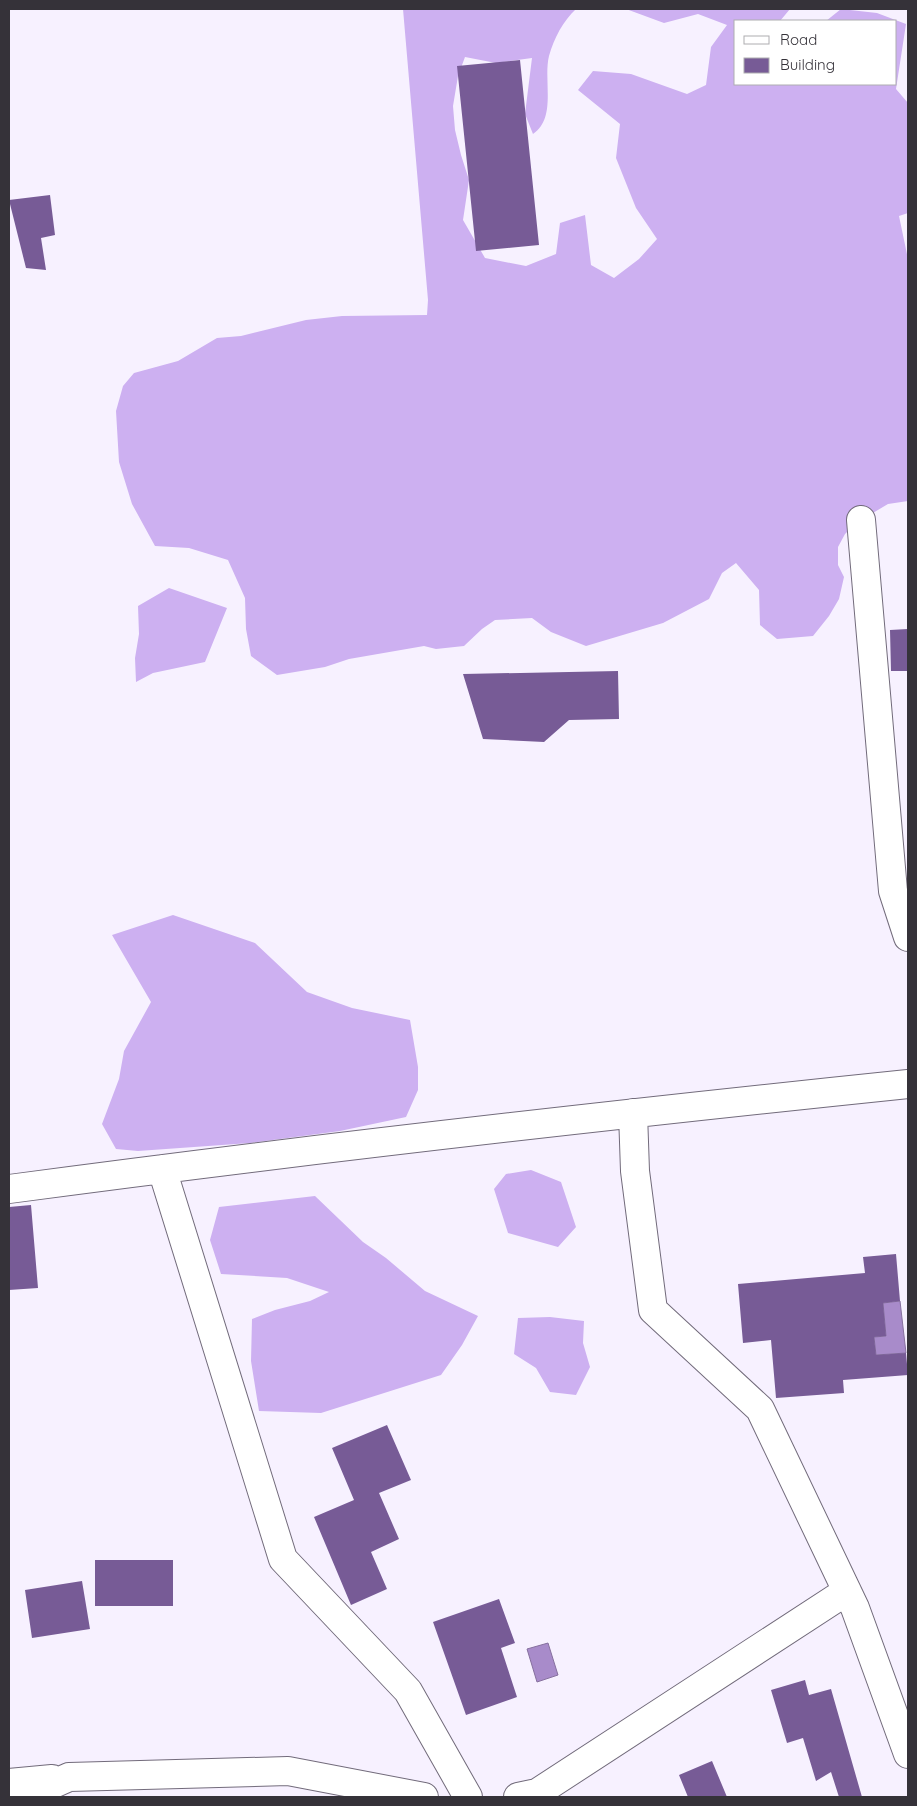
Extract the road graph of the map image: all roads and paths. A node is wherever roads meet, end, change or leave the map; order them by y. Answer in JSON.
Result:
{"nodes":[{"id":1,"x":861,"y":520,"type":"dead end"},
{"id":2,"x":908,"y":937,"type":"edge"},
{"id":3,"x":908,"y":1084,"type":"edge"},
{"id":4,"x":633,"y":1112,"type":"junction"},
{"id":5,"x":162,"y":1169,"type":"junction"},
{"id":6,"x":9,"y":1190,"type":"edge"},
{"id":7,"x":847,"y":1591,"type":"junction"},
{"id":8,"x":908,"y":1754,"type":"edge"},
{"id":9,"x":69,"y":1777,"type":"junction"},
{"id":10,"x":9,"y":1782,"type":"edge"},
{"id":11,"x":29,"y":1797,"type":"edge"},
{"id":12,"x":424,"y":1797,"type":"edge"},
{"id":13,"x":468,"y":1797,"type":"edge"},
{"id":14,"x":518,"y":1797,"type":"edge"}],
"edges":[{"from":1,"to":2,"type":"street"},
{"from":3,"to":4,"type":"street"},
{"from":4,"to":5,"type":"street"},
{"from":4,"to":7,"type":"street"},
{"from":5,"to":6,"type":"street"},
{"from":5,"to":13,"type":"street"},
{"from":7,"to":8,"type":"street"},
{"from":7,"to":14,"type":"street"},
{"from":9,"to":10,"type":"street"},
{"from":9,"to":11,"type":"street"},
{"from":9,"to":12,"type":"street"}]}
